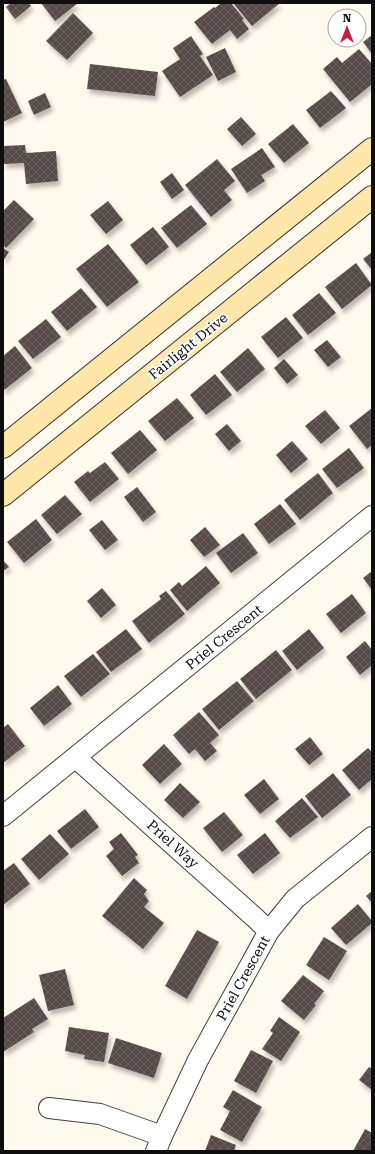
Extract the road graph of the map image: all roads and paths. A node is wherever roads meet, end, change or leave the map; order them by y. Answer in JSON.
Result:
{"nodes":[{"id":1,"x":372,"y":149,"type":"edge"},
{"id":2,"x":372,"y":197,"type":"edge"},
{"id":3,"x":3,"y":447,"type":"edge"},
{"id":4,"x":3,"y":495,"type":"edge"},
{"id":5,"x":372,"y":516,"type":"edge"},
{"id":6,"x":76,"y":758,"type":"junction"},
{"id":7,"x":3,"y":816,"type":"edge"},
{"id":8,"x":372,"y":837,"type":"edge"},
{"id":9,"x":269,"y":931,"type":"junction"},
{"id":10,"x":49,"y":1108,"type":"dead end"},
{"id":11,"x":159,"y":1143,"type":"edge"}],
"edges":[{"from":1,"to":3,"type":"main road"},
{"from":2,"to":4,"type":"main road","name":"Fairlight Drive"},
{"from":5,"to":6,"type":"street","name":"Priel Crescent"},
{"from":6,"to":7,"type":"street","name":"Priel Crescent"},
{"from":6,"to":9,"type":"street","name":"Priel Way"},
{"from":8,"to":9,"type":"street","name":"Priel Crescent"},
{"from":9,"to":11,"type":"street","name":"Priel Crescent"},
{"from":10,"to":11,"type":"street"}]}
